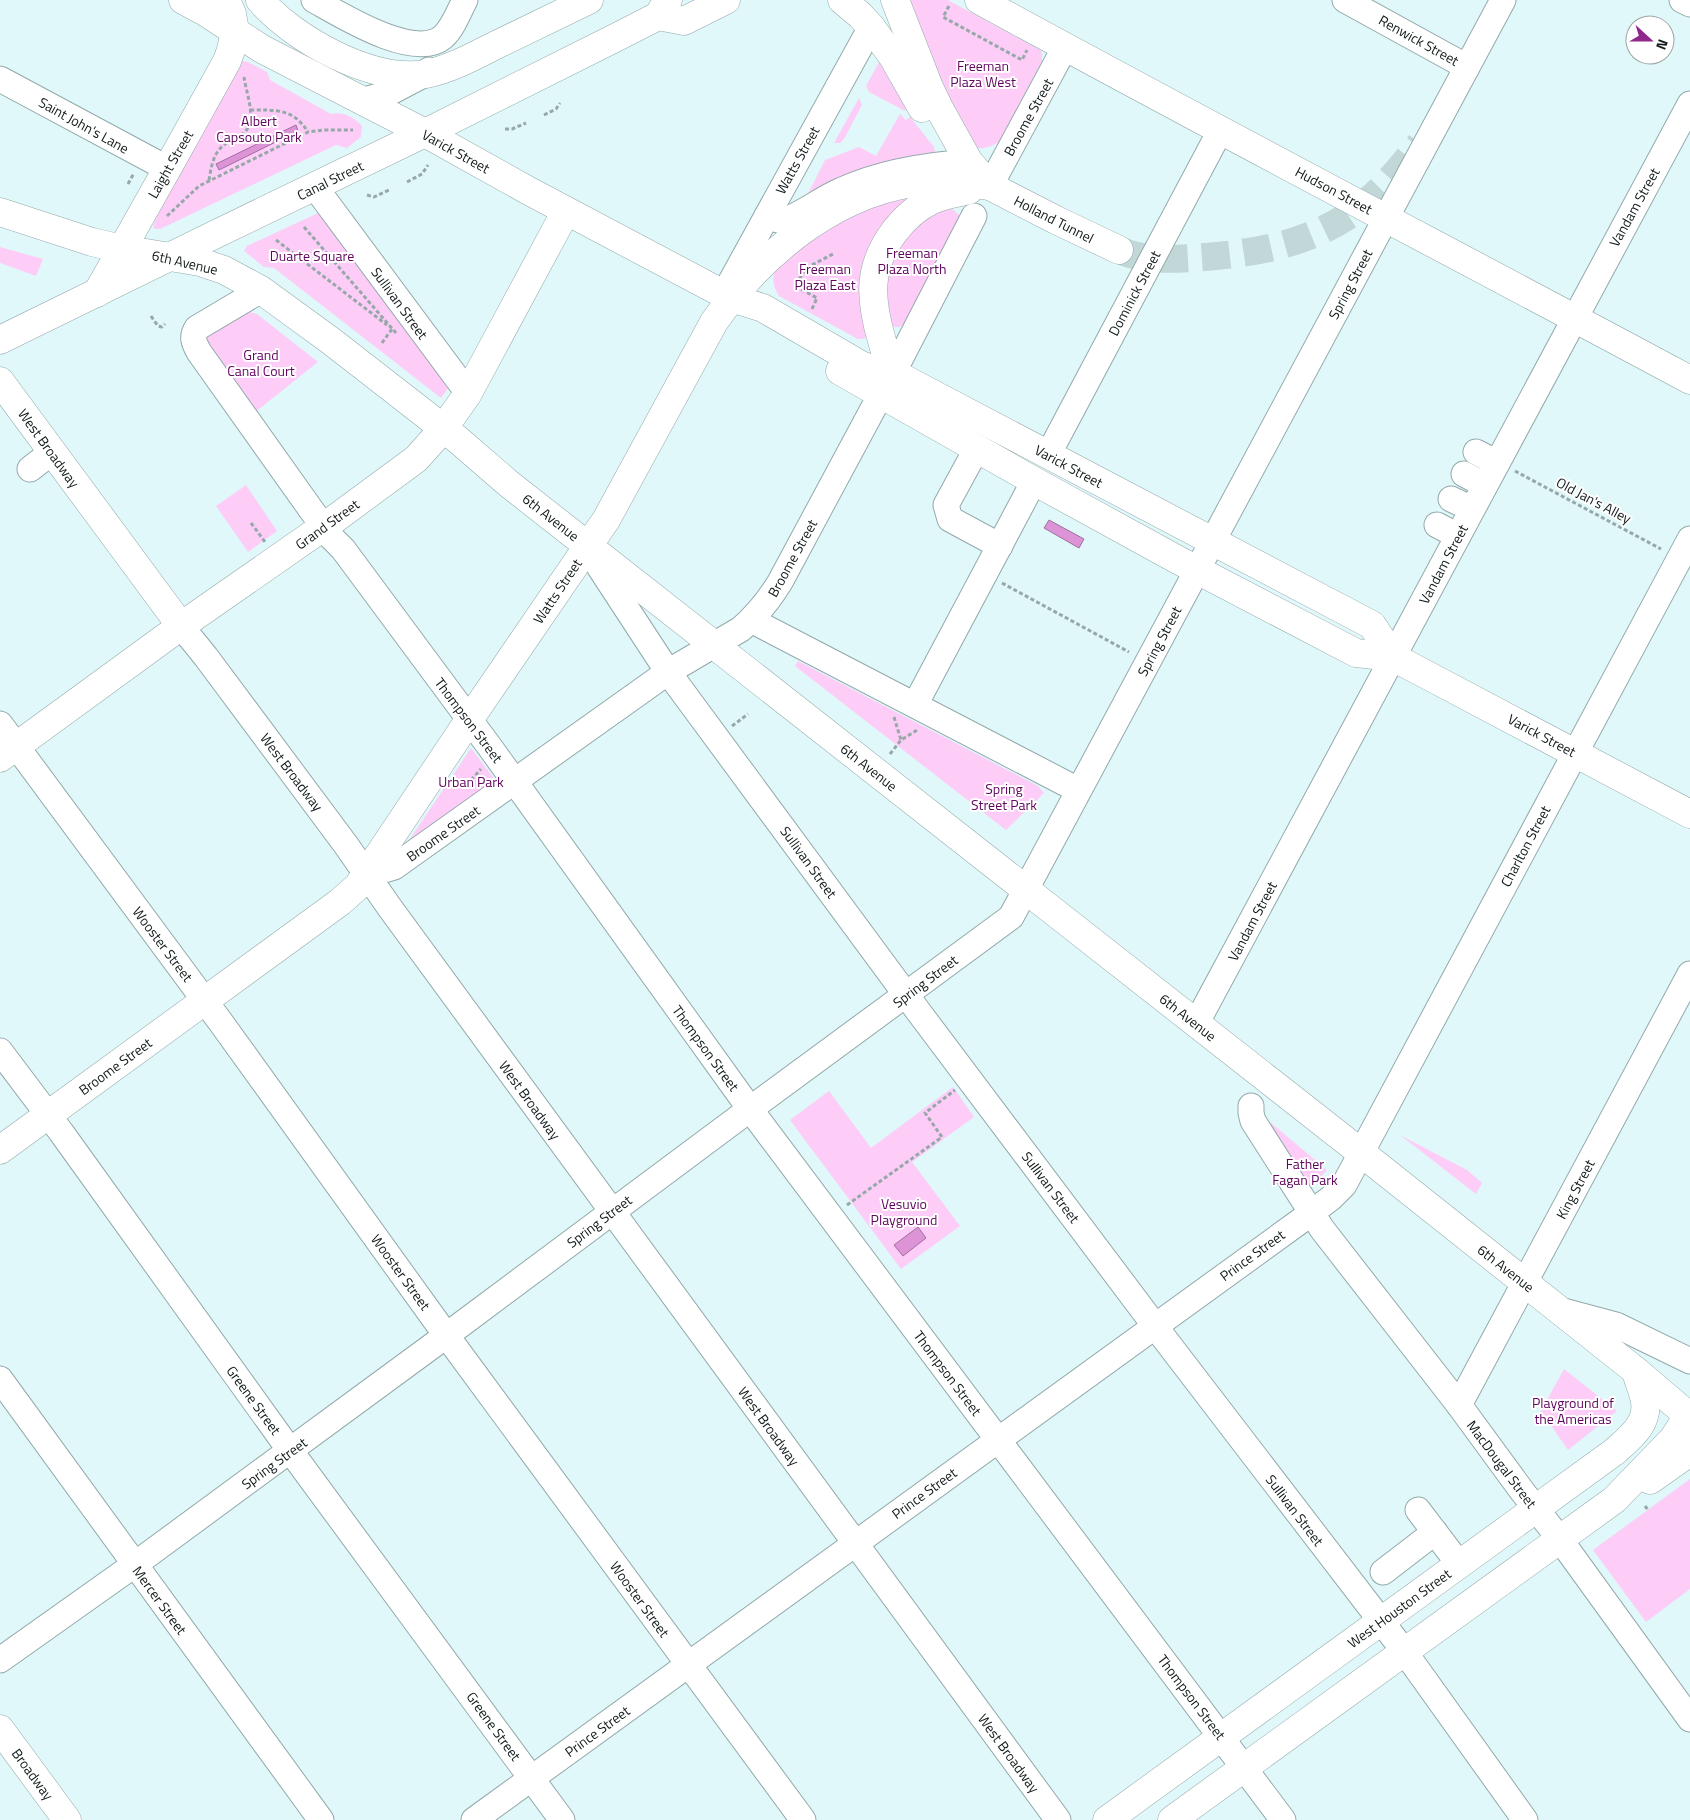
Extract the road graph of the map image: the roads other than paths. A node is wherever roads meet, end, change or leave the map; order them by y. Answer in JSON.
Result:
{"nodes":[{"id":1,"x":183,"y":0,"type":"edge"},
{"id":2,"x":226,"y":0,"type":"edge"},
{"id":3,"x":260,"y":0,"type":"edge"},
{"id":4,"x":314,"y":0,"type":"edge"},
{"id":5,"x":465,"y":0,"type":"edge"},
{"id":6,"x":589,"y":0,"type":"edge"},
{"id":7,"x":726,"y":0,"type":"edge"},
{"id":8,"x":842,"y":0,"type":"edge"},
{"id":9,"x":895,"y":0,"type":"edge"},
{"id":10,"x":979,"y":0,"type":"edge"},
{"id":11,"x":1345,"y":0,"type":"edge"},
{"id":12,"x":1503,"y":0,"type":"edge"},
{"id":13,"x":1682,"y":0,"type":"edge"},
{"id":14,"x":1690,"y":4,"type":"edge"},
{"id":15,"x":663,"y":8,"type":"edge"},
{"id":16,"x":453,"y":22,"type":"junction"},
{"id":17,"x":870,"y":27,"type":"junction"},
{"id":18,"x":234,"y":31,"type":"junction"},
{"id":19,"x":1065,"y":47,"type":"junction"},
{"id":20,"x":1467,"y":67,"type":"junction"},
{"id":21,"x":425,"y":74,"type":"junction"},
{"id":22,"x":0,"y":79,"type":"edge"},
{"id":23,"x":360,"y":101,"type":"junction"},
{"id":24,"x":1690,"y":104,"type":"edge"},
{"id":25,"x":1220,"y":131,"type":"junction"},
{"id":26,"x":425,"y":133,"type":"junction"},
{"id":27,"x":969,"y":162,"type":"junction"},
{"id":28,"x":168,"y":170,"type":"junction"},
{"id":29,"x":990,"y":186,"type":"junction"},
{"id":30,"x":315,"y":187,"type":"junction"},
{"id":31,"x":566,"y":211,"type":"junction"},
{"id":32,"x":0,"y":212,"type":"edge"},
{"id":33,"x":767,"y":216,"type":"junction"},
{"id":34,"x":974,"y":216,"type":"dead end"},
{"id":35,"x":1386,"y":218,"type":"junction"},
{"id":36,"x":122,"y":249,"type":"junction"},
{"id":37,"x":1118,"y":250,"type":"tunnel mouth"},
{"id":38,"x":170,"y":257,"type":"junction"},
{"id":39,"x":261,"y":290,"type":"junction"},
{"id":40,"x":97,"y":293,"type":"junction"},
{"id":41,"x":727,"y":296,"type":"junction"},
{"id":42,"x":1574,"y":318,"type":"junction"},
{"id":43,"x":0,"y":340,"type":"edge"},
{"id":44,"x":1690,"y":380,"type":"edge"},
{"id":45,"x":0,"y":381,"type":"edge"},
{"id":46,"x":887,"y":384,"type":"junction"},
{"id":47,"x":468,"y":393,"type":"junction"},
{"id":48,"x":443,"y":429,"type":"junction"},
{"id":49,"x":977,"y":448,"type":"junction"},
{"id":50,"x":52,"y":452,"type":"junction"},
{"id":51,"x":1048,"y":455,"type":"junction"},
{"id":52,"x":30,"y":469,"type":"dead end"},
{"id":53,"x":1034,"y":481,"type":"junction"},
{"id":54,"x":324,"y":527,"type":"junction"},
{"id":55,"x":1690,"y":539,"type":"edge"},
{"id":56,"x":1212,"y":542,"type":"junction"},
{"id":57,"x":588,"y":546,"type":"junction"},
{"id":58,"x":1000,"y":546,"type":"junction"},
{"id":59,"x":1197,"y":570,"type":"junction"},
{"id":60,"x":751,"y":620,"type":"junction"},
{"id":61,"x":180,"y":626,"type":"junction"},
{"id":62,"x":714,"y":645,"type":"junction"},
{"id":63,"x":1394,"y":657,"type":"junction"},
{"id":64,"x":668,"y":672,"type":"junction"},
{"id":65,"x":911,"y":713,"type":"junction"},
{"id":66,"x":469,"y":720,"type":"junction"},
{"id":67,"x":0,"y":724,"type":"edge"},
{"id":68,"x":8,"y":752,"type":"edge"},
{"id":69,"x":1575,"y":752,"type":"junction"},
{"id":70,"x":514,"y":782,"type":"junction"},
{"id":71,"x":1078,"y":790,"type":"junction"},
{"id":72,"x":1690,"y":814,"type":"edge"},
{"id":73,"x":367,"y":875,"type":"junction"},
{"id":74,"x":1025,"y":890,"type":"junction"},
{"id":75,"x":1690,"y":974,"type":"edge"},
{"id":76,"x":906,"y":994,"type":"junction"},
{"id":77,"x":205,"y":1000,"type":"junction"},
{"id":78,"x":1196,"y":1024,"type":"junction"},
{"id":79,"x":0,"y":1051,"type":"edge"},
{"id":80,"x":1251,"y":1106,"type":"dead end"},
{"id":81,"x":750,"y":1108,"type":"junction"},
{"id":82,"x":48,"y":1115,"type":"junction"},
{"id":83,"x":0,"y":1150,"type":"edge"},
{"id":84,"x":1361,"y":1153,"type":"junction"},
{"id":85,"x":612,"y":1212,"type":"junction"},
{"id":86,"x":1312,"y":1212,"type":"junction"},
{"id":87,"x":1525,"y":1283,"type":"junction"},
{"id":88,"x":1558,"y":1309,"type":"junction"},
{"id":89,"x":1155,"y":1326,"type":"junction"},
{"id":90,"x":447,"y":1336,"type":"junction"},
{"id":91,"x":1690,"y":1361,"type":"edge"},
{"id":92,"x":1636,"y":1371,"type":"junction"},
{"id":93,"x":0,"y":1379,"type":"edge"},
{"id":94,"x":1459,"y":1405,"type":"junction"},
{"id":95,"x":1689,"y":1415,"type":"edge"},
{"id":96,"x":998,"y":1439,"type":"junction"},
{"id":97,"x":291,"y":1450,"type":"junction"},
{"id":98,"x":1690,"y":1452,"type":"edge"},
{"id":99,"x":1614,"y":1500,"type":"junction"},
{"id":100,"x":1535,"y":1509,"type":"junction"},
{"id":101,"x":1418,"y":1510,"type":"dead end"},
{"id":102,"x":1435,"y":1532,"type":"junction"},
{"id":103,"x":1559,"y":1538,"type":"junction"},
{"id":104,"x":854,"y":1543,"type":"junction"},
{"id":105,"x":1459,"y":1564,"type":"junction"},
{"id":106,"x":134,"y":1565,"type":"junction"},
{"id":107,"x":1383,"y":1572,"type":"dead end"},
{"id":108,"x":1381,"y":1621,"type":"junction"},
{"id":109,"x":1404,"y":1651,"type":"junction"},
{"id":110,"x":0,"y":1660,"type":"edge"},
{"id":111,"x":688,"y":1664,"type":"junction"},
{"id":112,"x":1690,"y":1719,"type":"edge"},
{"id":113,"x":0,"y":1729,"type":"edge"},
{"id":114,"x":1222,"y":1737,"type":"junction"},
{"id":115,"x":1245,"y":1768,"type":"junction"},
{"id":116,"x":532,"y":1778,"type":"junction"},
{"id":117,"x":67,"y":1820,"type":"edge"},
{"id":118,"x":321,"y":1820,"type":"edge"},
{"id":119,"x":474,"y":1820,"type":"edge"},
{"id":120,"x":562,"y":1820,"type":"edge"},
{"id":121,"x":803,"y":1820,"type":"edge"},
{"id":122,"x":1058,"y":1820,"type":"edge"},
{"id":123,"x":1107,"y":1820,"type":"edge"},
{"id":124,"x":1172,"y":1820,"type":"edge"},
{"id":125,"x":1283,"y":1820,"type":"edge"},
{"id":126,"x":1525,"y":1820,"type":"edge"}],
"edges":[{"from":1,"to":18,"type":"main road","name":"Varick Street"},
{"from":2,"to":18,"type":"main road"},
{"from":3,"to":21,"type":"main road"},
{"from":4,"to":16,"type":"street"},
{"from":5,"to":16,"type":"street"},
{"from":6,"to":21,"type":"main road"},
{"from":7,"to":15,"type":"main road","name":"Canal Street"},
{"from":8,"to":17,"type":"main road"},
{"from":9,"to":27,"type":"main road"},
{"from":10,"to":19,"type":"main road","name":"Hudson Street"},
{"from":11,"to":20,"type":"street","name":"Renwick Street"},
{"from":12,"to":20,"type":"street","name":"Spring Street"},
{"from":13,"to":14,"type":"street"},
{"from":15,"to":26,"type":"main road","name":"Canal Street"},
{"from":16,"to":21,"type":"street"},
{"from":17,"to":27,"type":"main road"},
{"from":17,"to":33,"type":"street","name":"Watts Street"},
{"from":18,"to":23,"type":"main road","name":"Varick Street"},
{"from":18,"to":28,"type":"main road","name":"Laight Street"},
{"from":19,"to":25,"type":"main road","name":"Hudson Street"},
{"from":19,"to":29,"type":"street","name":"Broome Street"},
{"from":20,"to":35,"type":"street","name":"Spring Street"},
{"from":21,"to":23,"type":"street"},
{"from":22,"to":28,"type":"street","name":"Saint John's Lane"},
{"from":23,"to":26,"type":"main road","name":"Varick Street"},
{"from":24,"to":42,"type":"street","name":"Vandam Street"},
{"from":25,"to":35,"type":"main road","name":"Hudson Street"},
{"from":25,"to":51,"type":"street","name":"Dominick Street"},
{"from":26,"to":30,"type":"main road","name":"Canal Street"},
{"from":26,"to":31,"type":"main road","name":"Varick Street"},
{"from":27,"to":29,"type":"main road"},
{"from":27,"to":33,"type":"street"},
{"from":28,"to":36,"type":"main road","name":"Laight Street"},
{"from":29,"to":37,"type":"main road","name":"Holland Tunnel"},
{"from":29,"to":41,"type":"main road"},
{"from":29,"to":46,"type":"main road"},
{"from":30,"to":38,"type":"main road","name":"Canal Street"},
{"from":30,"to":47,"type":"street","name":"Sullivan Street"},
{"from":31,"to":41,"type":"main road","name":"Varick Street"},
{"from":31,"to":47,"type":"main road","name":"Grand Street"},
{"from":32,"to":36,"type":"main road","name":"6th Avenue"},
{"from":33,"to":41,"type":"street","name":"Watts Street"},
{"from":34,"to":46,"type":"street","name":"Broome Street"},
{"from":35,"to":42,"type":"main road","name":"Hudson Street"},
{"from":35,"to":56,"type":"street","name":"Spring Street"},
{"from":36,"to":38,"type":"main road","name":"6th Avenue"},
{"from":36,"to":40,"type":"main road","name":"Laight Street"},
{"from":38,"to":39,"type":"main road","name":"6th Avenue"},
{"from":38,"to":40,"type":"main road","name":"Canal Street"},
{"from":39,"to":48,"type":"main road","name":"6th Avenue"},
{"from":39,"to":54,"type":"street","name":"Thompson Street"},
{"from":40,"to":43,"type":"main road","name":"Canal Street"},
{"from":41,"to":46,"type":"main road","name":"Varick Street"},
{"from":41,"to":57,"type":"main road","name":"Watts Street"},
{"from":42,"to":44,"type":"main road","name":"Hudson Street"},
{"from":42,"to":63,"type":"street","name":"Vandam Street"},
{"from":45,"to":50,"type":"main road","name":"West Broadway"},
{"from":46,"to":49,"type":"main road","name":"Varick Street"},
{"from":46,"to":51,"type":"main road","name":"Varick Street"},
{"from":46,"to":60,"type":"street","name":"Broome Street"},
{"from":47,"to":48,"type":"main road","name":"Grand Street"},
{"from":48,"to":54,"type":"main road","name":"Grand Street"},
{"from":48,"to":57,"type":"main road","name":"6th Avenue"},
{"from":49,"to":53,"type":"main road","name":"Varick Street"},
{"from":49,"to":58,"type":"street"},
{"from":50,"to":52,"type":"street"},
{"from":50,"to":61,"type":"main road","name":"West Broadway"},
{"from":51,"to":56,"type":"main road","name":"Varick Street"},
{"from":53,"to":58,"type":"street"},
{"from":53,"to":59,"type":"main road","name":"Varick Street"},
{"from":54,"to":61,"type":"main road","name":"Grand Street"},
{"from":54,"to":66,"type":"street","name":"Thompson Street"},
{"from":55,"to":69,"type":"street","name":"Charlton Street"},
{"from":56,"to":59,"type":"street","name":"Spring Street"},
{"from":56,"to":63,"type":"main road","name":"Varick Street"},
{"from":57,"to":62,"type":"main road","name":"6th Avenue"},
{"from":57,"to":64,"type":"street","name":"Sullivan Street"},
{"from":57,"to":66,"type":"main road","name":"Watts Street"},
{"from":58,"to":65,"type":"street"},
{"from":59,"to":63,"type":"main road","name":"Varick Street"},
{"from":59,"to":71,"type":"street","name":"Spring Street"},
{"from":60,"to":62,"type":"street","name":"Broome Street"},
{"from":60,"to":65,"type":"street"},
{"from":61,"to":68,"type":"main road","name":"Grand Street"},
{"from":61,"to":73,"type":"street","name":"West Broadway"},
{"from":62,"to":64,"type":"street","name":"Broome Street"},
{"from":62,"to":74,"type":"main road","name":"6th Avenue"},
{"from":63,"to":69,"type":"main road","name":"Varick Street"},
{"from":63,"to":78,"type":"street","name":"Vandam Street"},
{"from":64,"to":70,"type":"street","name":"Broome Street"},
{"from":64,"to":76,"type":"street","name":"Sullivan Street"},
{"from":65,"to":71,"type":"street"},
{"from":66,"to":70,"type":"street","name":"Thompson Street"},
{"from":66,"to":73,"type":"main road","name":"Watts Street"},
{"from":67,"to":68,"type":"street","name":"Wooster Street"},
{"from":68,"to":77,"type":"street","name":"Wooster Street"},
{"from":69,"to":72,"type":"main road","name":"Varick Street"},
{"from":69,"to":84,"type":"street","name":"Charlton Street"},
{"from":70,"to":73,"type":"street","name":"Broome Street"},
{"from":70,"to":81,"type":"street","name":"Thompson Street"},
{"from":71,"to":74,"type":"street","name":"Spring Street"},
{"from":73,"to":77,"type":"main road","name":"Broome Street"},
{"from":73,"to":85,"type":"street","name":"West Broadway"},
{"from":74,"to":76,"type":"street","name":"Spring Street"},
{"from":74,"to":78,"type":"main road","name":"6th Avenue"},
{"from":75,"to":87,"type":"street","name":"King Street"},
{"from":76,"to":81,"type":"street","name":"Spring Street"},
{"from":76,"to":89,"type":"street","name":"Sullivan Street"},
{"from":77,"to":82,"type":"main road","name":"Broome Street"},
{"from":77,"to":90,"type":"street","name":"Wooster Street"},
{"from":78,"to":84,"type":"main road","name":"6th Avenue"},
{"from":79,"to":82,"type":"street","name":"Greene Street"},
{"from":80,"to":86,"type":"street","name":"MacDougal Street"},
{"from":81,"to":85,"type":"street","name":"Spring Street"},
{"from":81,"to":96,"type":"street","name":"Thompson Street"},
{"from":82,"to":83,"type":"main road","name":"Broome Street"},
{"from":82,"to":97,"type":"street","name":"Greene Street"},
{"from":84,"to":86,"type":"street","name":"Prince Street"},
{"from":84,"to":87,"type":"main road","name":"6th Avenue"},
{"from":85,"to":90,"type":"street","name":"Spring Street"},
{"from":85,"to":104,"type":"street","name":"West Broadway"},
{"from":86,"to":89,"type":"street","name":"Prince Street"},
{"from":86,"to":94,"type":"street","name":"MacDougal Street"},
{"from":87,"to":88,"type":"main road","name":"6th Avenue"},
{"from":87,"to":94,"type":"street","name":"King Street"},
{"from":88,"to":91,"type":"street"},
{"from":88,"to":92,"type":"main road","name":"6th Avenue"},
{"from":89,"to":96,"type":"street","name":"Prince Street"},
{"from":89,"to":108,"type":"street","name":"Sullivan Street"},
{"from":90,"to":97,"type":"street","name":"Spring Street"},
{"from":90,"to":111,"type":"street","name":"Wooster Street"},
{"from":92,"to":95,"type":"main road","name":"6th Avenue"},
{"from":92,"to":100,"type":"main road","name":"West Houston Street"},
{"from":93,"to":106,"type":"street","name":"Mercer Street"},
{"from":94,"to":100,"type":"street","name":"MacDougal Street"},
{"from":95,"to":99,"type":"main road"},
{"from":96,"to":104,"type":"street","name":"Prince Street"},
{"from":96,"to":114,"type":"street","name":"Thompson Street"},
{"from":97,"to":106,"type":"street","name":"Spring Street"},
{"from":97,"to":116,"type":"street","name":"Greene Street"},
{"from":98,"to":99,"type":"main road"},
{"from":99,"to":103,"type":"main road"},
{"from":100,"to":103,"type":"street","name":"MacDougal Street"},
{"from":100,"to":105,"type":"main road","name":"West Houston Street"},
{"from":101,"to":102,"type":"street"},
{"from":102,"to":105,"type":"street"},
{"from":102,"to":107,"type":"street"},
{"from":103,"to":109,"type":"main road"},
{"from":103,"to":112,"type":"street","name":"MacDougal Street"},
{"from":104,"to":111,"type":"street","name":"Prince Street"},
{"from":104,"to":122,"type":"street","name":"West Broadway"},
{"from":105,"to":108,"type":"main road","name":"West Houston Street"},
{"from":106,"to":110,"type":"street","name":"Spring Street"},
{"from":106,"to":118,"type":"street","name":"Mercer Street"},
{"from":108,"to":109,"type":"street","name":"Sullivan Street"},
{"from":108,"to":114,"type":"main road","name":"West Houston Street"},
{"from":109,"to":115,"type":"main road"},
{"from":109,"to":126,"type":"street","name":"Sullivan Street"},
{"from":111,"to":116,"type":"street","name":"Prince Street"},
{"from":111,"to":121,"type":"street","name":"Wooster Street"},
{"from":113,"to":117,"type":"main road","name":"Broadway"},
{"from":114,"to":115,"type":"street","name":"Thompson Street"},
{"from":114,"to":123,"type":"main road","name":"West Houston Street"},
{"from":115,"to":124,"type":"main road"},
{"from":115,"to":125,"type":"street","name":"Thompson Street"},
{"from":116,"to":119,"type":"street","name":"Prince Street"},
{"from":116,"to":120,"type":"street","name":"Greene Street"}]}
